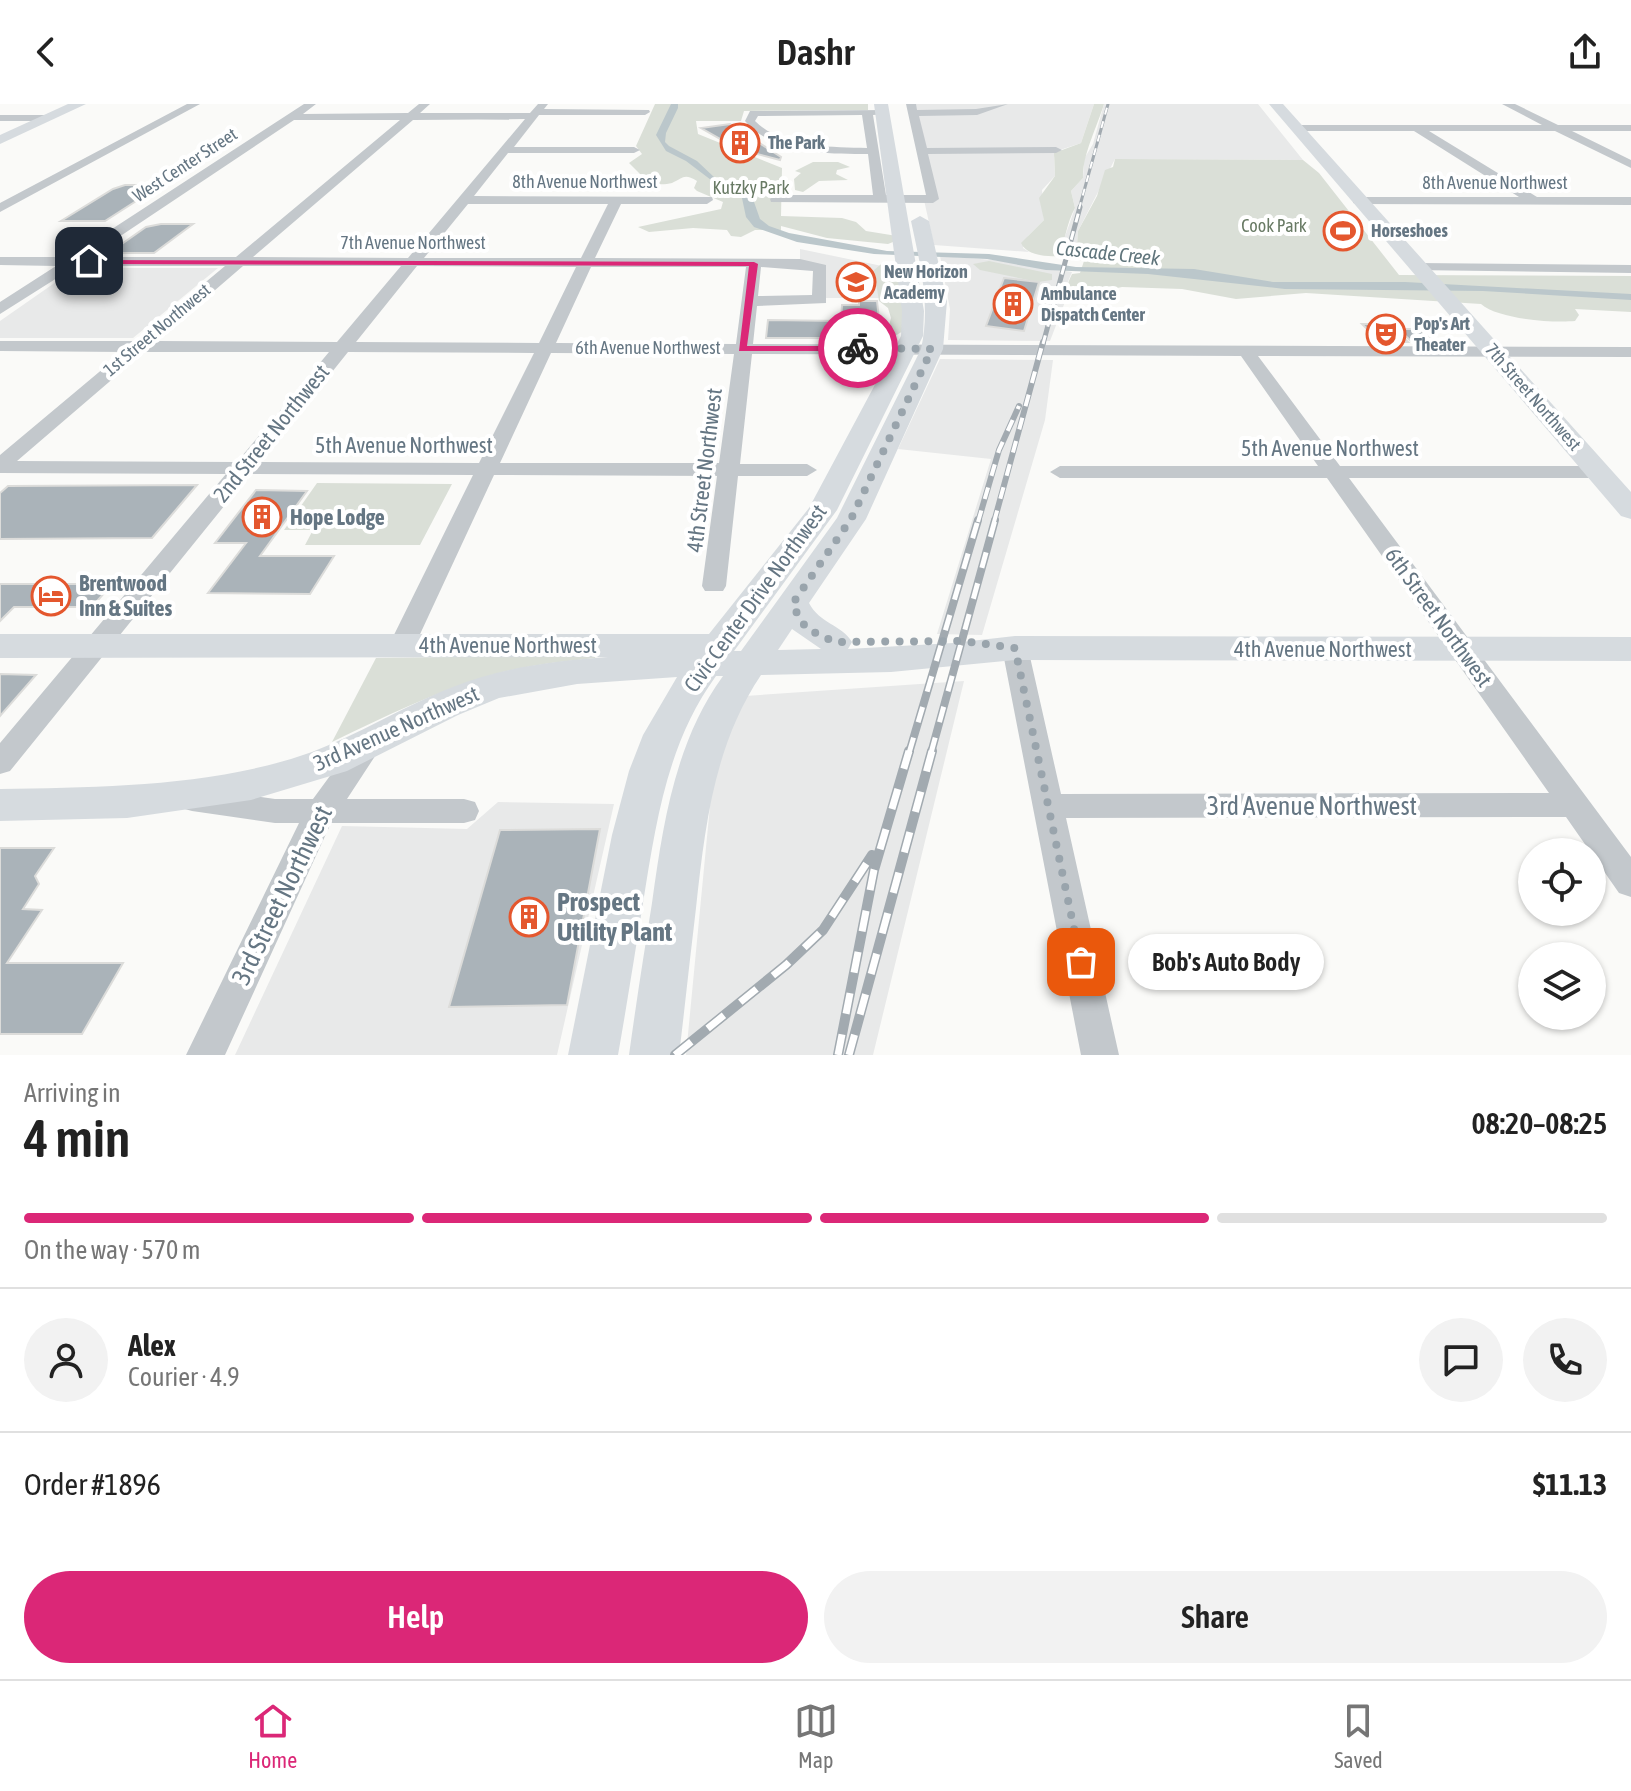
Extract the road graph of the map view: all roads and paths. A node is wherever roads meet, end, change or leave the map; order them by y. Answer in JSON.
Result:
{"nodes":[{"id":1,"x":69,"y":104,"type":"edge"},
{"id":2,"x":79,"y":104,"type":"edge"},
{"id":3,"x":195,"y":104,"type":"edge"},
{"id":4,"x":311,"y":104,"type":"edge"},
{"id":5,"x":425,"y":104,"type":"edge"},
{"id":6,"x":1003,"y":104,"type":"edge"},
{"id":7,"x":1276,"y":104,"type":"edge"},
{"id":8,"x":1507,"y":104,"type":"edge"},
{"id":9,"x":881,"y":108,"type":"edge"},
{"id":10,"x":912,"y":109,"type":"edge"},
{"id":11,"x":538,"y":111,"type":"edge"},
{"id":12,"x":645,"y":112,"type":"dead end"},
{"id":13,"x":411,"y":116,"type":"junction"},
{"id":14,"x":291,"y":117,"type":"junction"},
{"id":15,"x":0,"y":118,"type":"edge"},
{"id":16,"x":43,"y":118,"type":"junction"},
{"id":17,"x":1296,"y":128,"type":"junction"},
{"id":18,"x":1416,"y":128,"type":"junction"},
{"id":19,"x":1556,"y":128,"type":"junction"},
{"id":20,"x":1631,"y":128,"type":"edge"},
{"id":21,"x":0,"y":137,"type":"edge"},
{"id":22,"x":505,"y":150,"type":"junction"},
{"id":23,"x":634,"y":150,"type":"dead end"},
{"id":24,"x":1056,"y":150,"type":"dead end"},
{"id":25,"x":874,"y":151,"type":"junction"},
{"id":26,"x":923,"y":151,"type":"junction"},
{"id":27,"x":1631,"y":164,"type":"edge"},
{"id":28,"x":776,"y":199,"type":"dead end"},
{"id":29,"x":907,"y":199,"type":"junction"},
{"id":30,"x":464,"y":200,"type":"junction"},
{"id":31,"x":616,"y":200,"type":"junction"},
{"id":32,"x":707,"y":200,"type":"dead end"},
{"id":33,"x":1358,"y":200,"type":"junction"},
{"id":34,"x":1535,"y":201,"type":"junction"},
{"id":35,"x":1631,"y":201,"type":"edge"},
{"id":36,"x":0,"y":208,"type":"edge"},
{"id":37,"x":0,"y":261,"type":"edge"},
{"id":38,"x":72,"y":261,"type":"junction"},
{"id":39,"x":237,"y":262,"type":"junction"},
{"id":40,"x":411,"y":263,"type":"junction"},
{"id":41,"x":585,"y":263,"type":"junction"},
{"id":42,"x":754,"y":264,"type":"junction"},
{"id":43,"x":1631,"y":269,"type":"edge"},
{"id":44,"x":1421,"y":270,"type":"junction"},
{"id":45,"x":749,"y":301,"type":"junction"},
{"id":46,"x":0,"y":309,"type":"edge"},
{"id":47,"x":0,"y":346,"type":"edge"},
{"id":48,"x":137,"y":347,"type":"junction"},
{"id":49,"x":341,"y":347,"type":"junction"},
{"id":50,"x":543,"y":348,"type":"junction"},
{"id":51,"x":742,"y":349,"type":"junction"},
{"id":52,"x":920,"y":349,"type":"junction"},
{"id":53,"x":1246,"y":351,"type":"junction"},
{"id":54,"x":1493,"y":351,"type":"junction"},
{"id":55,"x":1631,"y":352,"type":"edge"},
{"id":56,"x":0,"y":466,"type":"edge"},
{"id":57,"x":242,"y":468,"type":"junction"},
{"id":58,"x":485,"y":469,"type":"junction"},
{"id":59,"x":729,"y":469,"type":"junction"},
{"id":60,"x":807,"y":470,"type":"dead end"},
{"id":61,"x":1060,"y":472,"type":"dead end"},
{"id":62,"x":1335,"y":472,"type":"junction"},
{"id":63,"x":1600,"y":472,"type":"junction"},
{"id":64,"x":1631,"y":510,"type":"edge"},
{"id":65,"x":714,"y":586,"type":"dead end"},
{"id":66,"x":793,"y":603,"type":"junction"},
{"id":67,"x":835,"y":642,"type":"junction"},
{"id":68,"x":402,"y":645,"type":"junction"},
{"id":69,"x":0,"y":646,"type":"edge"},
{"id":70,"x":97,"y":646,"type":"junction"},
{"id":71,"x":1015,"y":648,"type":"junction"},
{"id":72,"x":1631,"y":649,"type":"edge"},
{"id":73,"x":1463,"y":650,"type":"junction"},
{"id":74,"x":735,"y":655,"type":"junction"},
{"id":75,"x":605,"y":671,"type":"junction"},
{"id":76,"x":668,"y":723,"type":"junction"},
{"id":77,"x":371,"y":742,"type":"junction"},
{"id":78,"x":0,"y":763,"type":"edge"},
{"id":79,"x":186,"y":798,"type":"junction"},
{"id":80,"x":0,"y":805,"type":"edge"},
{"id":81,"x":1575,"y":805,"type":"junction"},
{"id":82,"x":1049,"y":806,"type":"junction"},
{"id":83,"x":321,"y":811,"type":"junction"},
{"id":84,"x":464,"y":811,"type":"dead end"},
{"id":85,"x":1631,"y":883,"type":"edge"},
{"id":86,"x":205,"y":1055,"type":"edge"},
{"id":87,"x":593,"y":1055,"type":"edge"},
{"id":88,"x":654,"y":1055,"type":"edge"},
{"id":89,"x":1100,"y":1055,"type":"edge"}],
"edges":[{"from":1,"to":16,"type":"main road"},
{"from":2,"to":16,"type":"main road"},
{"from":3,"to":36,"type":"street"},
{"from":4,"to":14,"type":"street","name":"West Center Street"},
{"from":5,"to":13,"type":"street","name":"1st Street Northwest"},
{"from":6,"to":10,"type":"street"},
{"from":7,"to":17,"type":"main road","name":"7th Street Northwest"},
{"from":8,"to":19,"type":"street"},
{"from":9,"to":25,"type":"street"},
{"from":9,"to":25,"type":"street"},
{"from":9,"to":29,"type":"main road","name":"Civic Center Drive Northwest"},
{"from":10,"to":26,"type":"street"},
{"from":11,"to":12,"type":"street"},
{"from":11,"to":13,"type":"street"},
{"from":11,"to":22,"type":"street","name":"2nd Street Northwest"},
{"from":13,"to":14,"type":"street"},
{"from":13,"to":39,"type":"street","name":"1st Street Northwest"},
{"from":14,"to":38,"type":"street","name":"West Center Street"},
{"from":15,"to":16,"type":"street"},
{"from":16,"to":21,"type":"main road"},
{"from":17,"to":18,"type":"street"},
{"from":17,"to":33,"type":"main road","name":"7th Street Northwest"},
{"from":18,"to":19,"type":"street"},
{"from":18,"to":34,"type":"street"},
{"from":19,"to":20,"type":"street"},
{"from":19,"to":27,"type":"street"},
{"from":22,"to":23,"type":"street"},
{"from":22,"to":30,"type":"street","name":"2nd Street Northwest"},
{"from":24,"to":26,"type":"street"},
{"from":25,"to":29,"type":"street"},
{"from":26,"to":29,"type":"street"},
{"from":28,"to":29,"type":"street"},
{"from":29,"to":52,"type":"main road","name":"Civic Center Drive Northwest"},
{"from":29,"to":52,"type":"main road","name":"Civic Center Drive Northwest"},
{"from":30,"to":31,"type":"street","name":"8th Avenue Northwest"},
{"from":30,"to":40,"type":"street","name":"2nd Street Northwest"},
{"from":31,"to":32,"type":"street","name":"8th Avenue Northwest"},
{"from":31,"to":41,"type":"street"},
{"from":33,"to":34,"type":"street","name":"8th Avenue Northwest"},
{"from":33,"to":44,"type":"main road","name":"7th Street Northwest"},
{"from":34,"to":35,"type":"street","name":"8th Avenue Northwest"},
{"from":37,"to":38,"type":"street","name":"7th Avenue Northwest"},
{"from":38,"to":39,"type":"street","name":"7th Avenue Northwest"},
{"from":38,"to":46,"type":"street","name":"West Center Street"},
{"from":39,"to":40,"type":"street","name":"7th Avenue Northwest"},
{"from":39,"to":48,"type":"street","name":"1st Street Northwest"},
{"from":40,"to":41,"type":"street","name":"7th Avenue Northwest"},
{"from":40,"to":49,"type":"street","name":"2nd Street Northwest"},
{"from":41,"to":42,"type":"street","name":"7th Avenue Northwest"},
{"from":41,"to":50,"type":"street"},
{"from":42,"to":45,"type":"street","name":"4th Street Northwest"},
{"from":42,"to":45,"type":"street","name":"7th Avenue Northwest"},
{"from":43,"to":44,"type":"street"},
{"from":44,"to":54,"type":"main road","name":"7th Street Northwest"},
{"from":45,"to":51,"type":"street","name":"4th Street Northwest"},
{"from":47,"to":48,"type":"street","name":"6th Avenue Northwest"},
{"from":48,"to":49,"type":"street","name":"6th Avenue Northwest"},
{"from":48,"to":56,"type":"street","name":"1st Street Northwest"},
{"from":49,"to":50,"type":"street","name":"6th Avenue Northwest"},
{"from":49,"to":57,"type":"street","name":"2nd Street Northwest"},
{"from":50,"to":51,"type":"street","name":"6th Avenue Northwest"},
{"from":50,"to":58,"type":"street"},
{"from":51,"to":52,"type":"street","name":"6th Avenue Northwest"},
{"from":51,"to":59,"type":"street","name":"4th Street Northwest"},
{"from":52,"to":53,"type":"street","name":"6th Avenue Northwest"},
{"from":52,"to":66,"type":"main road","name":"Civic Center Drive Northwest"},
{"from":52,"to":74,"type":"main road","name":"Civic Center Drive Northwest"},
{"from":53,"to":54,"type":"street","name":"6th Avenue Northwest"},
{"from":53,"to":62,"type":"street","name":"6th Street Northwest"},
{"from":54,"to":55,"type":"street","name":"6th Avenue Northwest"},
{"from":54,"to":63,"type":"main road","name":"7th Street Northwest"},
{"from":56,"to":57,"type":"street","name":"5th Avenue Northwest"},
{"from":57,"to":58,"type":"street","name":"5th Avenue Northwest"},
{"from":57,"to":70,"type":"street","name":"2nd Street Northwest"},
{"from":58,"to":59,"type":"street","name":"5th Avenue Northwest"},
{"from":58,"to":68,"type":"street"},
{"from":59,"to":60,"type":"street","name":"5th Avenue Northwest"},
{"from":59,"to":65,"type":"street","name":"4th Street Northwest"},
{"from":61,"to":62,"type":"street","name":"5th Avenue Northwest"},
{"from":62,"to":63,"type":"street","name":"5th Avenue Northwest"},
{"from":62,"to":73,"type":"street","name":"6th Street Northwest"},
{"from":63,"to":64,"type":"main road","name":"7th Street Northwest"},
{"from":66,"to":67,"type":"main road"},
{"from":66,"to":74,"type":"main road","name":"Civic Center Drive Northwest"},
{"from":67,"to":71,"type":"main road","name":"4th Avenue Northwest"},
{"from":67,"to":74,"type":"main road","name":"4th Avenue Northwest"},
{"from":68,"to":70,"type":"main road","name":"4th Avenue Northwest"},
{"from":68,"to":74,"type":"main road","name":"4th Avenue Northwest"},
{"from":69,"to":70,"type":"main road","name":"4th Avenue Northwest"},
{"from":70,"to":78,"type":"street","name":"2nd Street Northwest"},
{"from":71,"to":73,"type":"main road","name":"4th Avenue Northwest"},
{"from":71,"to":74,"type":"main road","name":"4th Avenue Northwest"},
{"from":71,"to":82,"type":"street"},
{"from":72,"to":73,"type":"main road","name":"4th Avenue Northwest"},
{"from":73,"to":81,"type":"street","name":"6th Street Northwest"},
{"from":74,"to":75,"type":"main road","name":"3rd Avenue Northwest"},
{"from":74,"to":76,"type":"main road","name":"Civic Center Drive Northwest"},
{"from":74,"to":88,"type":"main road","name":"Civic Center Drive Northwest"},
{"from":75,"to":76,"type":"main road"},
{"from":75,"to":77,"type":"main road","name":"3rd Avenue Northwest"},
{"from":76,"to":87,"type":"main road","name":"Civic Center Drive Northwest"},
{"from":77,"to":79,"type":"main road","name":"3rd Avenue Northwest"},
{"from":77,"to":83,"type":"street","name":"3rd Street Northwest"},
{"from":79,"to":80,"type":"main road","name":"3rd Avenue Northwest"},
{"from":79,"to":83,"type":"street","name":"3rd Avenue Northwest"},
{"from":81,"to":82,"type":"street","name":"3rd Avenue Northwest"},
{"from":81,"to":85,"type":"street","name":"6th Street Northwest"},
{"from":82,"to":89,"type":"street"},
{"from":83,"to":84,"type":"street","name":"3rd Avenue Northwest"},
{"from":83,"to":86,"type":"street","name":"3rd Street Northwest"}]}
